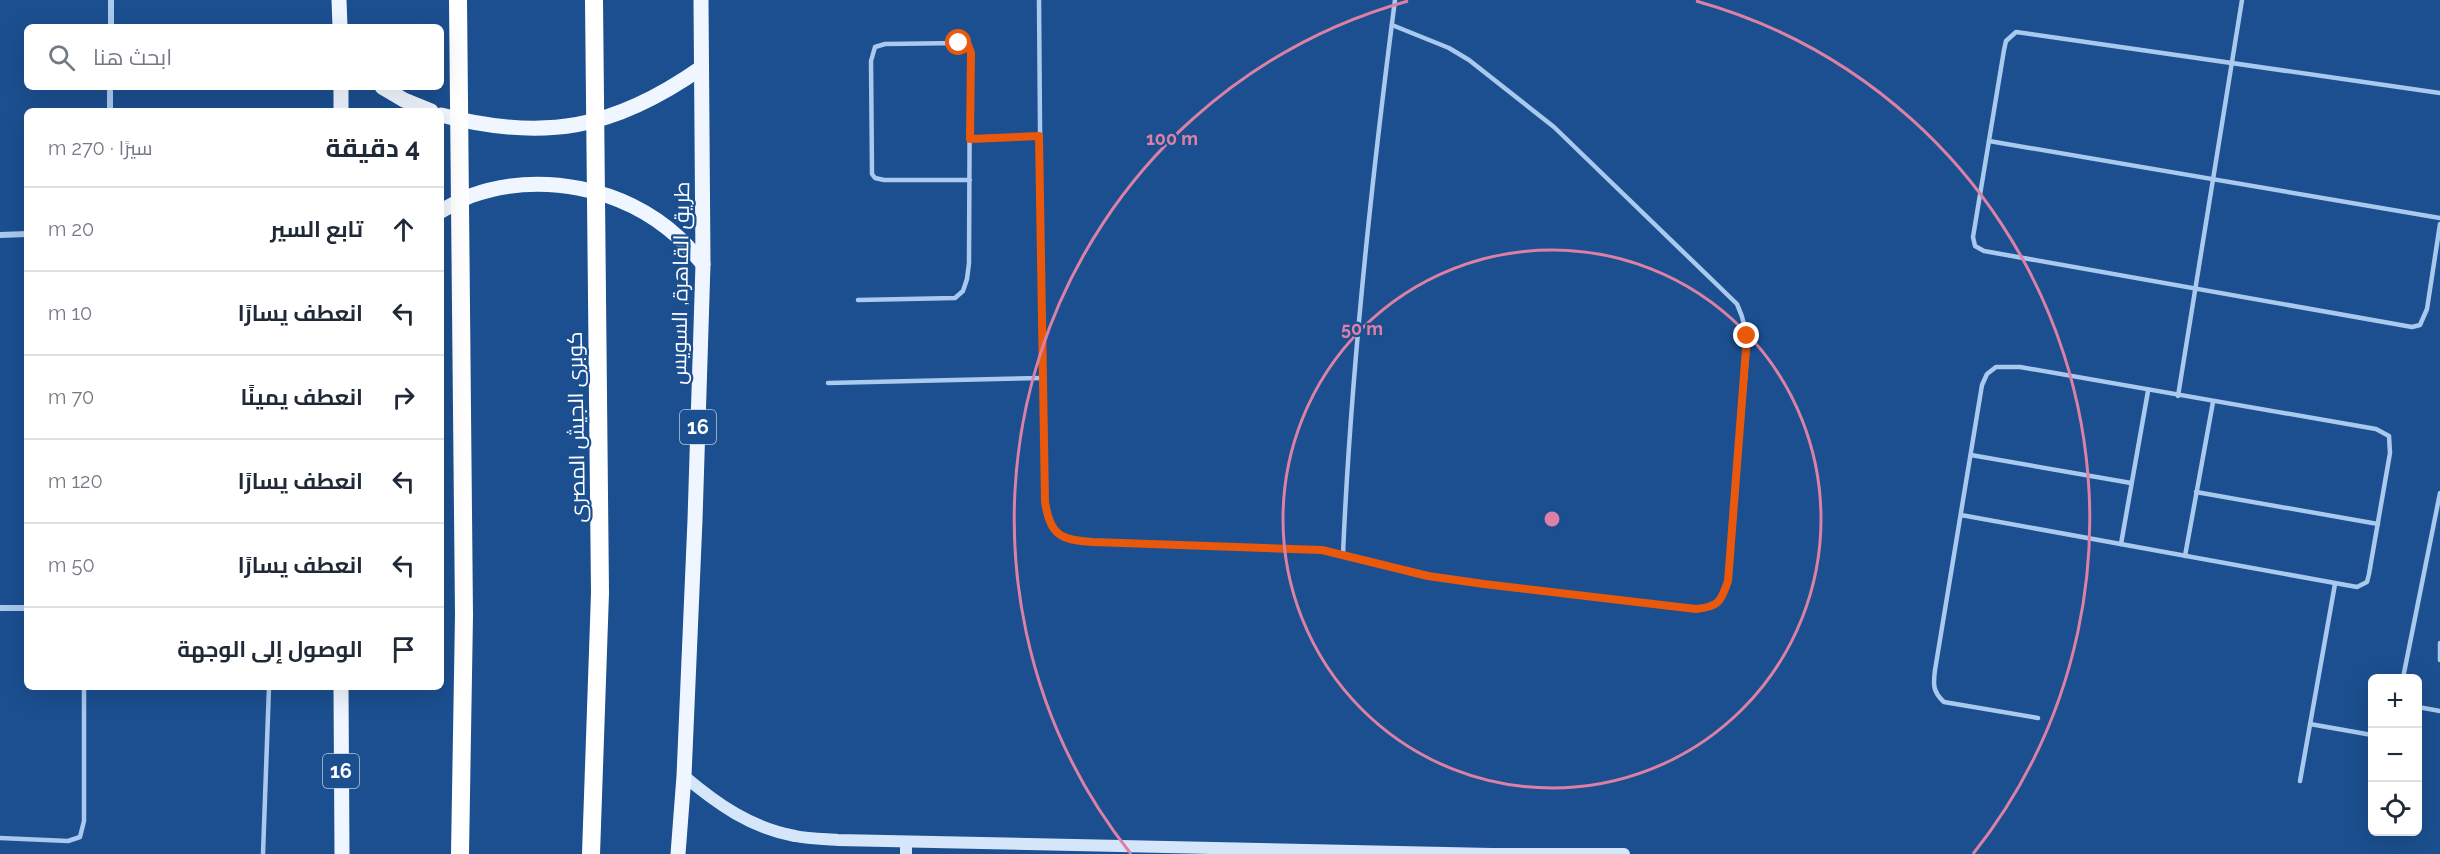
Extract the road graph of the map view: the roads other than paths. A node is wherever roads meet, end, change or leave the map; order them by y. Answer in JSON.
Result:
{"nodes":[{"id":1,"x":111,"y":0,"type":"edge"},
{"id":2,"x":339,"y":0,"type":"edge"},
{"id":3,"x":458,"y":0,"type":"edge"},
{"id":4,"x":594,"y":0,"type":"edge"},
{"id":5,"x":701,"y":0,"type":"edge"},
{"id":6,"x":1039,"y":0,"type":"edge"},
{"id":7,"x":1395,"y":0,"type":"edge"},
{"id":8,"x":2241,"y":0,"type":"edge"},
{"id":9,"x":111,"y":24,"type":"edge"},
{"id":10,"x":340,"y":24,"type":"edge"},
{"id":11,"x":1392,"y":25,"type":"junction"},
{"id":12,"x":2231,"y":64,"type":"junction"},
{"id":13,"x":701,"y":68,"type":"junction"},
{"id":14,"x":110,"y":90,"type":"edge"},
{"id":15,"x":340,"y":90,"type":"edge"},
{"id":16,"x":387,"y":90,"type":"edge"},
{"id":17,"x":2440,"y":93,"type":"edge"},
{"id":18,"x":110,"y":108,"type":"edge"},
{"id":19,"x":341,"y":108,"type":"edge"},
{"id":20,"x":424,"y":108,"type":"edge"},
{"id":21,"x":444,"y":116,"type":"edge"},
{"id":22,"x":1039,"y":136,"type":"junction"},
{"id":23,"x":970,"y":139,"type":"junction"},
{"id":24,"x":1989,"y":141,"type":"junction"},
{"id":25,"x":2212,"y":179,"type":"junction"},
{"id":26,"x":970,"y":180,"type":"junction"},
{"id":27,"x":444,"y":209,"type":"edge"},
{"id":28,"x":2440,"y":218,"type":"edge"},
{"id":29,"x":2440,"y":227,"type":"edge"},
{"id":30,"x":24,"y":234,"type":"edge"},
{"id":31,"x":0,"y":235,"type":"edge"},
{"id":32,"x":703,"y":264,"type":"junction"},
{"id":33,"x":2195,"y":289,"type":"junction"},
{"id":34,"x":858,"y":300,"type":"dead end"},
{"id":35,"x":1042,"y":378,"type":"junction"},
{"id":36,"x":828,"y":383,"type":"dead end"},
{"id":37,"x":2148,"y":391,"type":"junction"},
{"id":38,"x":2178,"y":396,"type":"junction"},
{"id":39,"x":2213,"y":402,"type":"junction"},
{"id":40,"x":1971,"y":455,"type":"junction"},
{"id":41,"x":2132,"y":483,"type":"junction"},
{"id":42,"x":2196,"y":492,"type":"junction"},
{"id":43,"x":2440,"y":493,"type":"edge"},
{"id":44,"x":1960,"y":515,"type":"junction"},
{"id":45,"x":2378,"y":525,"type":"junction"},
{"id":46,"x":2121,"y":544,"type":"junction"},
{"id":47,"x":1343,"y":554,"type":"junction"},
{"id":48,"x":2185,"y":556,"type":"junction"},
{"id":49,"x":2336,"y":584,"type":"junction"},
{"id":50,"x":0,"y":608,"type":"edge"},
{"id":51,"x":24,"y":608,"type":"edge"},
{"id":52,"x":2440,"y":643,"type":"edge"},
{"id":53,"x":2440,"y":660,"type":"edge"},
{"id":54,"x":2404,"y":674,"type":"edge"},
{"id":55,"x":84,"y":690,"type":"edge"},
{"id":56,"x":269,"y":690,"type":"edge"},
{"id":57,"x":341,"y":690,"type":"edge"},
{"id":58,"x":2422,"y":708,"type":"edge"},
{"id":59,"x":2440,"y":711,"type":"edge"},
{"id":60,"x":2038,"y":718,"type":"dead end"},
{"id":61,"x":2310,"y":724,"type":"junction"},
{"id":62,"x":2368,"y":734,"type":"edge"},
{"id":63,"x":684,"y":776,"type":"junction"},
{"id":64,"x":2300,"y":781,"type":"dead end"},
{"id":65,"x":0,"y":838,"type":"edge"},
{"id":66,"x":906,"y":848,"type":"edge"},
{"id":67,"x":263,"y":854,"type":"edge"},
{"id":68,"x":342,"y":854,"type":"edge"},
{"id":69,"x":460,"y":854,"type":"edge"},
{"id":70,"x":591,"y":854,"type":"edge"},
{"id":71,"x":678,"y":854,"type":"edge"},
{"id":72,"x":1624,"y":854,"type":"edge"}],
"edges":[{"from":1,"to":9,"type":"street"},
{"from":2,"to":10,"type":"main road"},
{"from":3,"to":69,"type":"highway","bridge":true},
{"from":4,"to":70,"type":"highway","name":"كوبرى الجيش المصرى","bridge":true},
{"from":5,"to":13,"type":"main road","name":"طريق القاهرة, السويس","number":"16"},
{"from":6,"to":22,"type":"lane"},
{"from":7,"to":11,"type":"lane"},
{"from":8,"to":12,"type":"lane"},
{"from":11,"to":47,"type":"lane"},
{"from":11,"to":47,"type":"lane"},
{"from":12,"to":17,"type":"lane"},
{"from":12,"to":24,"type":"lane"},
{"from":12,"to":25,"type":"lane"},
{"from":13,"to":21,"type":"main road"},
{"from":13,"to":32,"type":"main road","name":"طريق القاهرة, السويس","number":"16"},
{"from":14,"to":18,"type":"street"},
{"from":15,"to":19,"type":"main road"},
{"from":16,"to":20,"type":"main road"},
{"from":22,"to":23,"type":"lane"},
{"from":22,"to":35,"type":"lane"},
{"from":23,"to":26,"type":"lane"},
{"from":23,"to":26,"type":"lane"},
{"from":24,"to":25,"type":"lane"},
{"from":24,"to":33,"type":"lane"},
{"from":25,"to":28,"type":"lane"},
{"from":25,"to":33,"type":"lane"},
{"from":26,"to":34,"type":"lane"},
{"from":27,"to":32,"type":"main road"},
{"from":29,"to":33,"type":"lane"},
{"from":30,"to":31,"type":"street"},
{"from":32,"to":63,"type":"main road","name":"طريق القاهرة, السويس","number":"16"},
{"from":33,"to":38,"type":"lane"},
{"from":35,"to":36,"type":"lane"},
{"from":35,"to":47,"type":"lane"},
{"from":37,"to":38,"type":"lane"},
{"from":37,"to":40,"type":"lane"},
{"from":37,"to":41,"type":"lane"},
{"from":38,"to":39,"type":"lane"},
{"from":39,"to":42,"type":"lane"},
{"from":39,"to":45,"type":"lane"},
{"from":40,"to":41,"type":"lane"},
{"from":40,"to":44,"type":"lane"},
{"from":41,"to":46,"type":"lane"},
{"from":42,"to":45,"type":"lane"},
{"from":42,"to":48,"type":"lane"},
{"from":43,"to":54,"type":"lane"},
{"from":44,"to":46,"type":"lane"},
{"from":44,"to":60,"type":"lane"},
{"from":45,"to":49,"type":"lane"},
{"from":46,"to":48,"type":"lane"},
{"from":48,"to":49,"type":"lane"},
{"from":49,"to":61,"type":"lane"},
{"from":50,"to":51,"type":"street"},
{"from":52,"to":53,"type":"lane"},
{"from":55,"to":65,"type":"lane"},
{"from":56,"to":67,"type":"lane"},
{"from":57,"to":68,"type":"main road","number":"16"},
{"from":58,"to":59,"type":"lane"},
{"from":61,"to":62,"type":"lane"},
{"from":61,"to":64,"type":"lane"},
{"from":63,"to":66,"type":"street"},
{"from":63,"to":71,"type":"main road","name":"طريق القاهرة, السويس","number":"16"},
{"from":66,"to":72,"type":"street"}]}
